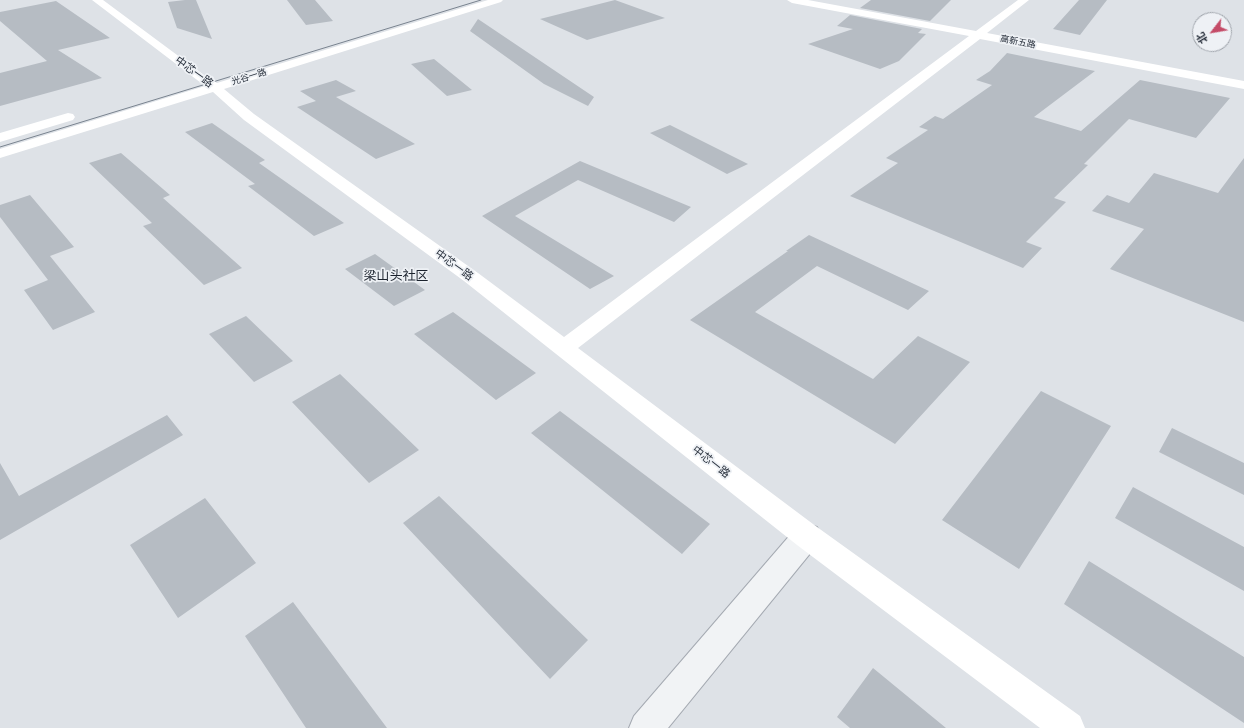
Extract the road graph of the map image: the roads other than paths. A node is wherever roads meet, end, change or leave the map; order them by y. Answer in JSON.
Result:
{"nodes":[{"id":1,"x":97,"y":0,"type":"edge"},
{"id":2,"x":460,"y":0,"type":"edge"},
{"id":3,"x":498,"y":0,"type":"edge"},
{"id":4,"x":792,"y":0,"type":"edge"},
{"id":5,"x":1015,"y":0,"type":"edge"},
{"id":6,"x":1024,"y":0,"type":"edge"},
{"id":7,"x":975,"y":34,"type":"junction"},
{"id":8,"x":340,"y":36,"type":"dead end"},
{"id":9,"x":204,"y":80,"type":"junction"},
{"id":10,"x":1244,"y":85,"type":"edge"},
{"id":11,"x":76,"y":115,"type":"dead end"},
{"id":12,"x":0,"y":138,"type":"edge"},
{"id":13,"x":0,"y":154,"type":"edge"},
{"id":14,"x":559,"y":345,"type":"junction"},
{"id":15,"x":807,"y":536,"type":"junction"},
{"id":16,"x":646,"y":728,"type":"edge"},
{"id":17,"x":1068,"y":728,"type":"edge"}],
"edges":[{"from":1,"to":9,"type":"main road","name":"中芯一路"},
{"from":2,"to":8,"type":"main road"},
{"from":3,"to":9,"type":"main road","name":"光谷一路"},
{"from":4,"to":7,"type":"main road","name":"高新五路"},
{"from":5,"to":7,"type":"main road"},
{"from":6,"to":7,"type":"main road"},
{"from":7,"to":10,"type":"main road","name":"高新五路"},
{"from":7,"to":14,"type":"main road"},
{"from":9,"to":13,"type":"main road","name":"光谷一路"},
{"from":9,"to":14,"type":"main road","name":"中芯一路"},
{"from":11,"to":12,"type":"main road"},
{"from":14,"to":15,"type":"main road","name":"中芯一路"},
{"from":15,"to":16,"type":"street"},
{"from":15,"to":17,"type":"main road","name":"中芯一路"}]}
